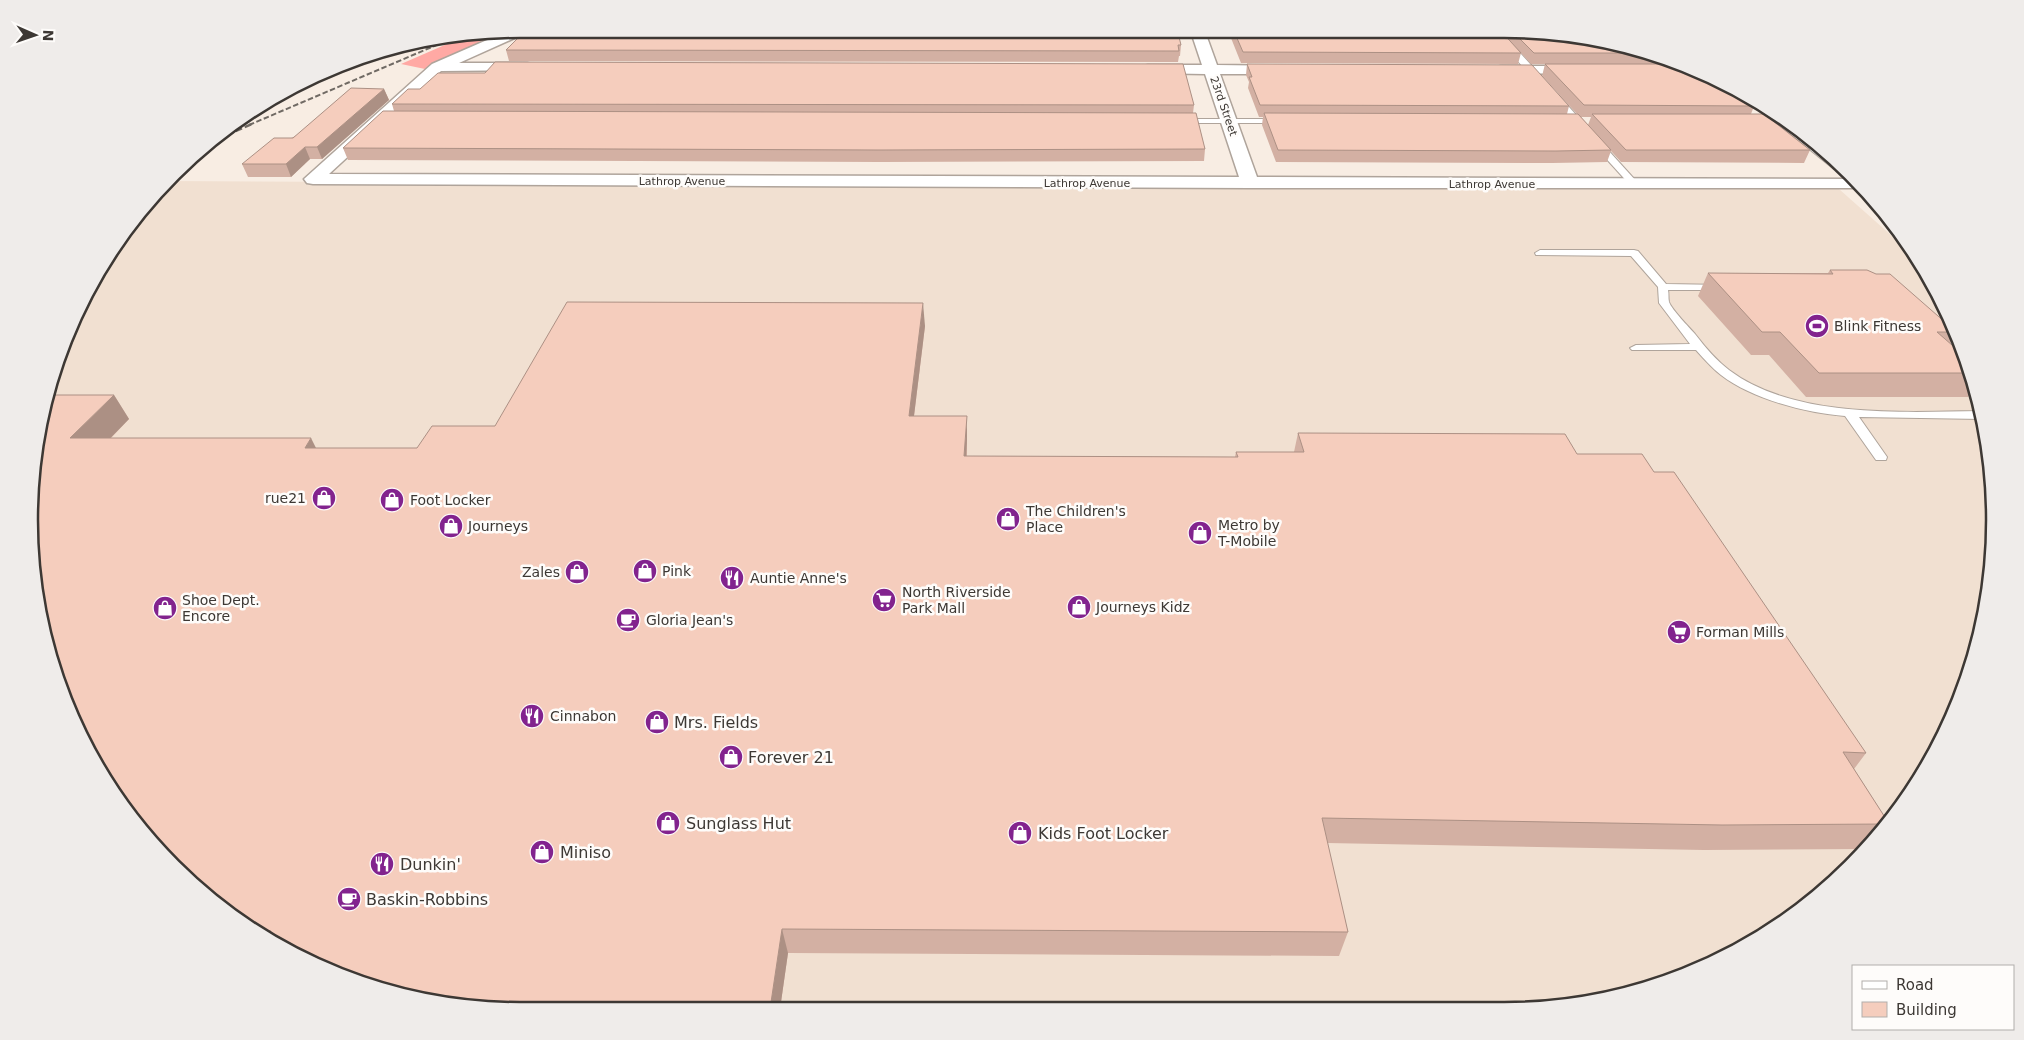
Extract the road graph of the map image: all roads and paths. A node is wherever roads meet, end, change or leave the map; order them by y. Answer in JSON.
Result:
{"nodes":[{"id":1,"x":1200,"y":38,"type":"edge"},
{"id":2,"x":1501,"y":38,"type":"edge"},
{"id":3,"x":501,"y":39,"type":"edge"},
{"id":4,"x":437,"y":67,"type":"junction"},
{"id":5,"x":541,"y":67,"type":"edge"},
{"id":6,"x":1130,"y":69,"type":"edge"},
{"id":7,"x":1212,"y":70,"type":"junction"},
{"id":8,"x":1295,"y":70,"type":"edge"},
{"id":9,"x":1491,"y":70,"type":"edge"},
{"id":10,"x":1530,"y":70,"type":"junction"},
{"id":11,"x":1589,"y":70,"type":"edge"},
{"id":12,"x":1544,"y":86,"type":"edge"},
{"id":13,"x":1551,"y":93,"type":"edge"},
{"id":14,"x":379,"y":119,"type":"junction"},
{"id":15,"x":397,"y":119,"type":"edge"},
{"id":16,"x":1175,"y":121,"type":"edge"},
{"id":17,"x":1229,"y":121,"type":"junction"},
{"id":18,"x":1286,"y":121,"type":"edge"},
{"id":19,"x":1568,"y":122,"type":"edge"},
{"id":20,"x":1578,"y":122,"type":"junction"},
{"id":21,"x":1587,"y":122,"type":"edge"},
{"id":22,"x":1250,"y":184,"type":"junction"},
{"id":23,"x":1634,"y":184,"type":"junction"},
{"id":24,"x":1850,"y":184,"type":"edge"},
{"id":25,"x":1540,"y":253,"type":"dead end"},
{"id":26,"x":1663,"y":287,"type":"junction"},
{"id":27,"x":1731,"y":288,"type":"edge"},
{"id":28,"x":1929,"y":319,"type":"edge"},
{"id":29,"x":1951,"y":339,"type":"edge"},
{"id":30,"x":1699,"y":347,"type":"junction"},
{"id":31,"x":1636,"y":348,"type":"dead end"},
{"id":32,"x":1850,"y":414,"type":"junction"},
{"id":33,"x":1975,"y":415,"type":"edge"},
{"id":34,"x":1881,"y":457,"type":"dead end"}],
"edges":[{"from":1,"to":7,"type":"street","name":"23rd Street"},
{"from":2,"to":10,"type":"lane"},
{"from":3,"to":4,"type":"street"},
{"from":4,"to":5,"type":"street"},
{"from":4,"to":14,"type":"street"},
{"from":6,"to":7,"type":"street"},
{"from":7,"to":8,"type":"street"},
{"from":7,"to":17,"type":"street","name":"23rd Street"},
{"from":9,"to":10,"type":"street"},
{"from":10,"to":11,"type":"street"},
{"from":10,"to":12,"type":"lane"},
{"from":13,"to":20,"type":"lane"},
{"from":14,"to":15,"type":"lane"},
{"from":14,"to":22,"type":"street","name":"Lathrop Avenue"},
{"from":16,"to":17,"type":"lane"},
{"from":17,"to":18,"type":"lane"},
{"from":17,"to":22,"type":"street","name":"23rd Street"},
{"from":19,"to":20,"type":"lane"},
{"from":20,"to":21,"type":"lane"},
{"from":20,"to":23,"type":"lane"},
{"from":22,"to":23,"type":"street","name":"Lathrop Avenue"},
{"from":23,"to":24,"type":"street","name":"Lathrop Avenue"},
{"from":25,"to":26,"type":"lane"},
{"from":26,"to":27,"type":"lane"},
{"from":26,"to":30,"type":"lane"},
{"from":28,"to":29,"type":"lane"},
{"from":30,"to":31,"type":"lane"},
{"from":30,"to":32,"type":"lane"},
{"from":32,"to":33,"type":"lane"},
{"from":32,"to":34,"type":"lane"}]}
